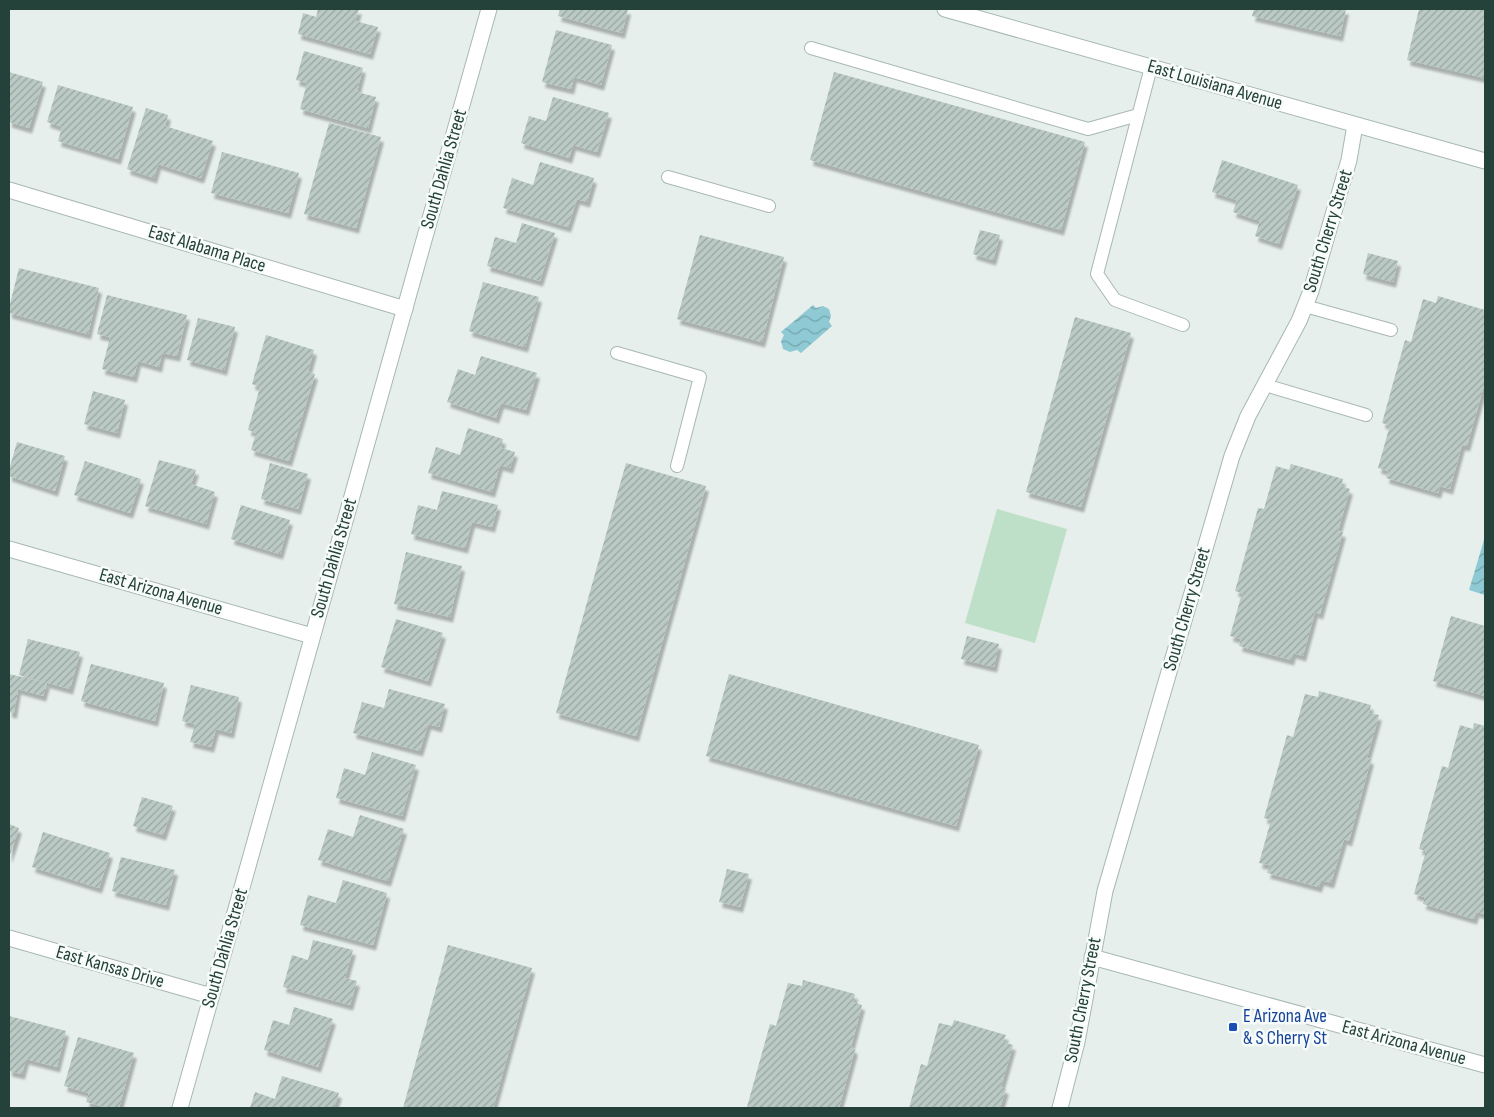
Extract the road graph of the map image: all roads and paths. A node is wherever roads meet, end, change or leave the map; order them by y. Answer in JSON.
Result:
{"nodes":[{"id":1,"x":489,"y":9,"type":"edge"},
{"id":2,"x":945,"y":9,"type":"edge"},
{"id":3,"x":811,"y":48,"type":"dead end"},
{"id":4,"x":1151,"y":67,"type":"junction"},
{"id":5,"x":1138,"y":115,"type":"junction"},
{"id":6,"x":1355,"y":125,"type":"junction"},
{"id":7,"x":1485,"y":161,"type":"edge"},
{"id":8,"x":668,"y":177,"type":"dead end"},
{"id":9,"x":9,"y":190,"type":"edge"},
{"id":10,"x":769,"y":206,"type":"dead end"},
{"id":11,"x":1305,"y":306,"type":"junction"},
{"id":12,"x":405,"y":309,"type":"junction"},
{"id":13,"x":1183,"y":325,"type":"dead end"},
{"id":14,"x":1391,"y":330,"type":"dead end"},
{"id":15,"x":617,"y":352,"type":"dead end"},
{"id":16,"x":1265,"y":385,"type":"junction"},
{"id":17,"x":1366,"y":415,"type":"dead end"},
{"id":18,"x":677,"y":466,"type":"dead end"},
{"id":19,"x":9,"y":549,"type":"edge"},
{"id":20,"x":312,"y":636,"type":"junction"},
{"id":21,"x":9,"y":938,"type":"edge"},
{"id":22,"x":1092,"y":957,"type":"junction"},
{"id":23,"x":211,"y":996,"type":"junction"},
{"id":24,"x":1485,"y":1066,"type":"edge"},
{"id":25,"x":180,"y":1108,"type":"edge"},
{"id":26,"x":1060,"y":1108,"type":"edge"}],
"edges":[{"from":1,"to":12,"type":"street","name":"South Dahlia Street"},
{"from":2,"to":4,"type":"street","name":"East Louisiana Avenue"},
{"from":3,"to":5,"type":"lane"},
{"from":4,"to":5,"type":"lane"},
{"from":4,"to":6,"type":"street","name":"East Louisiana Avenue"},
{"from":5,"to":13,"type":"lane"},
{"from":6,"to":7,"type":"street","name":"East Louisiana Avenue"},
{"from":6,"to":11,"type":"street","name":"South Cherry Street"},
{"from":8,"to":10,"type":"lane"},
{"from":9,"to":12,"type":"street","name":"East Alabama Place"},
{"from":11,"to":14,"type":"lane"},
{"from":11,"to":16,"type":"street","name":"South Cherry Street"},
{"from":12,"to":20,"type":"street","name":"South Dahlia Street"},
{"from":15,"to":18,"type":"lane"},
{"from":16,"to":17,"type":"lane"},
{"from":16,"to":22,"type":"street","name":"South Cherry Street"},
{"from":19,"to":20,"type":"street","name":"East Arizona Avenue"},
{"from":20,"to":23,"type":"street","name":"South Dahlia Street"},
{"from":21,"to":23,"type":"street","name":"East Kansas Drive"},
{"from":22,"to":24,"type":"street","name":"East Arizona Avenue"},
{"from":22,"to":26,"type":"street","name":"South Cherry Street"},
{"from":23,"to":25,"type":"street","name":"South Dahlia Street"}]}
